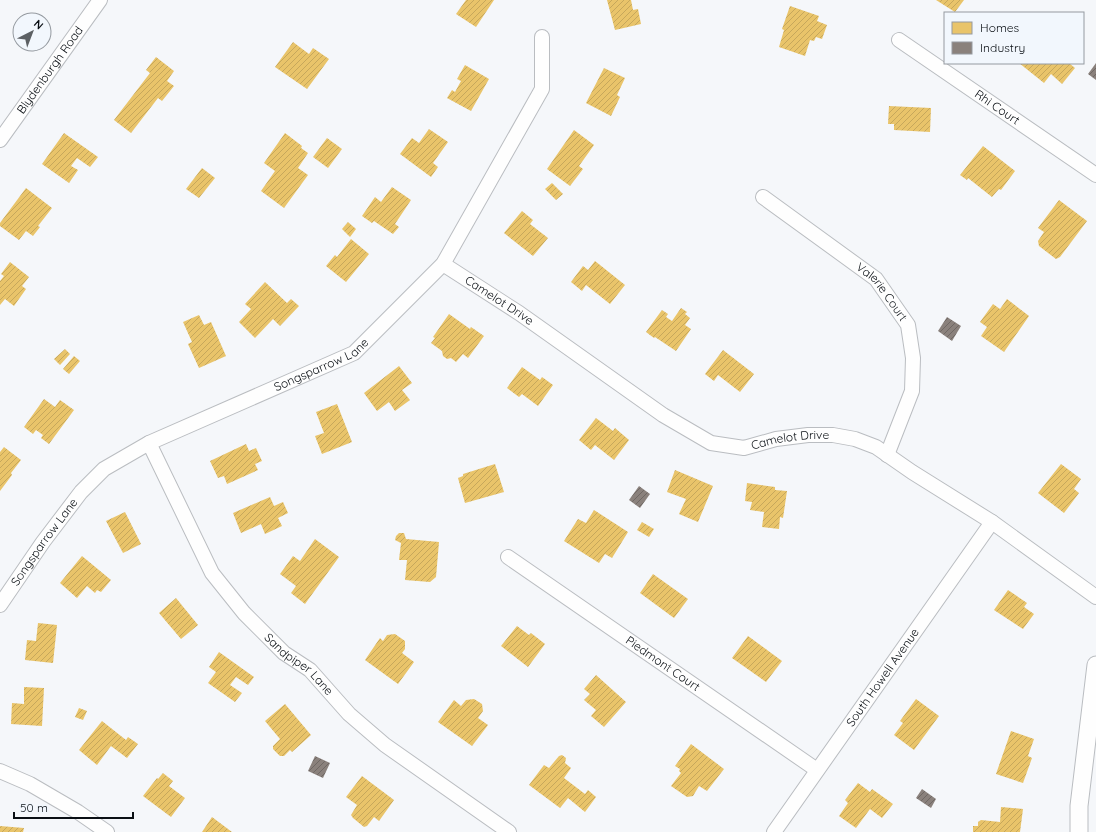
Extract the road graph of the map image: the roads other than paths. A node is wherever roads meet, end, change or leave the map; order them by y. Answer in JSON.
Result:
{"nodes":[{"id":1,"x":100,"y":0,"type":"edge"},
{"id":2,"x":542,"y":37,"type":"dead end"},
{"id":3,"x":899,"y":40,"type":"dead end"},
{"id":4,"x":0,"y":140,"type":"edge"},
{"id":5,"x":1096,"y":175,"type":"edge"},
{"id":6,"x":763,"y":197,"type":"dead end"},
{"id":7,"x":443,"y":264,"type":"junction"},
{"id":8,"x":149,"y":444,"type":"junction"},
{"id":9,"x":887,"y":455,"type":"junction"},
{"id":10,"x":992,"y":522,"type":"junction"},
{"id":11,"x":508,"y":557,"type":"dead end"},
{"id":12,"x":1096,"y":597,"type":"edge"},
{"id":13,"x":0,"y":605,"type":"edge"},
{"id":14,"x":1096,"y":665,"type":"edge"},
{"id":15,"x":817,"y":770,"type":"junction"},
{"id":16,"x":0,"y":771,"type":"edge"},
{"id":17,"x":107,"y":832,"type":"edge"},
{"id":18,"x":509,"y":832,"type":"edge"},
{"id":19,"x":774,"y":832,"type":"edge"},
{"id":20,"x":1079,"y":832,"type":"edge"}],
"edges":[{"from":1,"to":4,"type":"street","name":"Blydenburgh Road"},
{"from":2,"to":7,"type":"street","name":"Songsparrow Lane"},
{"from":3,"to":5,"type":"street","name":"Rhi Court"},
{"from":6,"to":9,"type":"street","name":"Valerie Court"},
{"from":7,"to":8,"type":"street","name":"Songsparrow Lane"},
{"from":7,"to":9,"type":"street","name":"Camelot Drive"},
{"from":8,"to":13,"type":"street","name":"Songsparrow Lane"},
{"from":8,"to":18,"type":"street","name":"Sandpiper Lane"},
{"from":9,"to":10,"type":"street","name":"Camelot Drive"},
{"from":10,"to":12,"type":"street","name":"Camelot Drive"},
{"from":10,"to":15,"type":"street","name":"South Howell Avenue"},
{"from":11,"to":15,"type":"street","name":"Piedmont Court"},
{"from":14,"to":20,"type":"street"},
{"from":15,"to":19,"type":"street","name":"South Howell Avenue"},
{"from":16,"to":17,"type":"street"}]}
